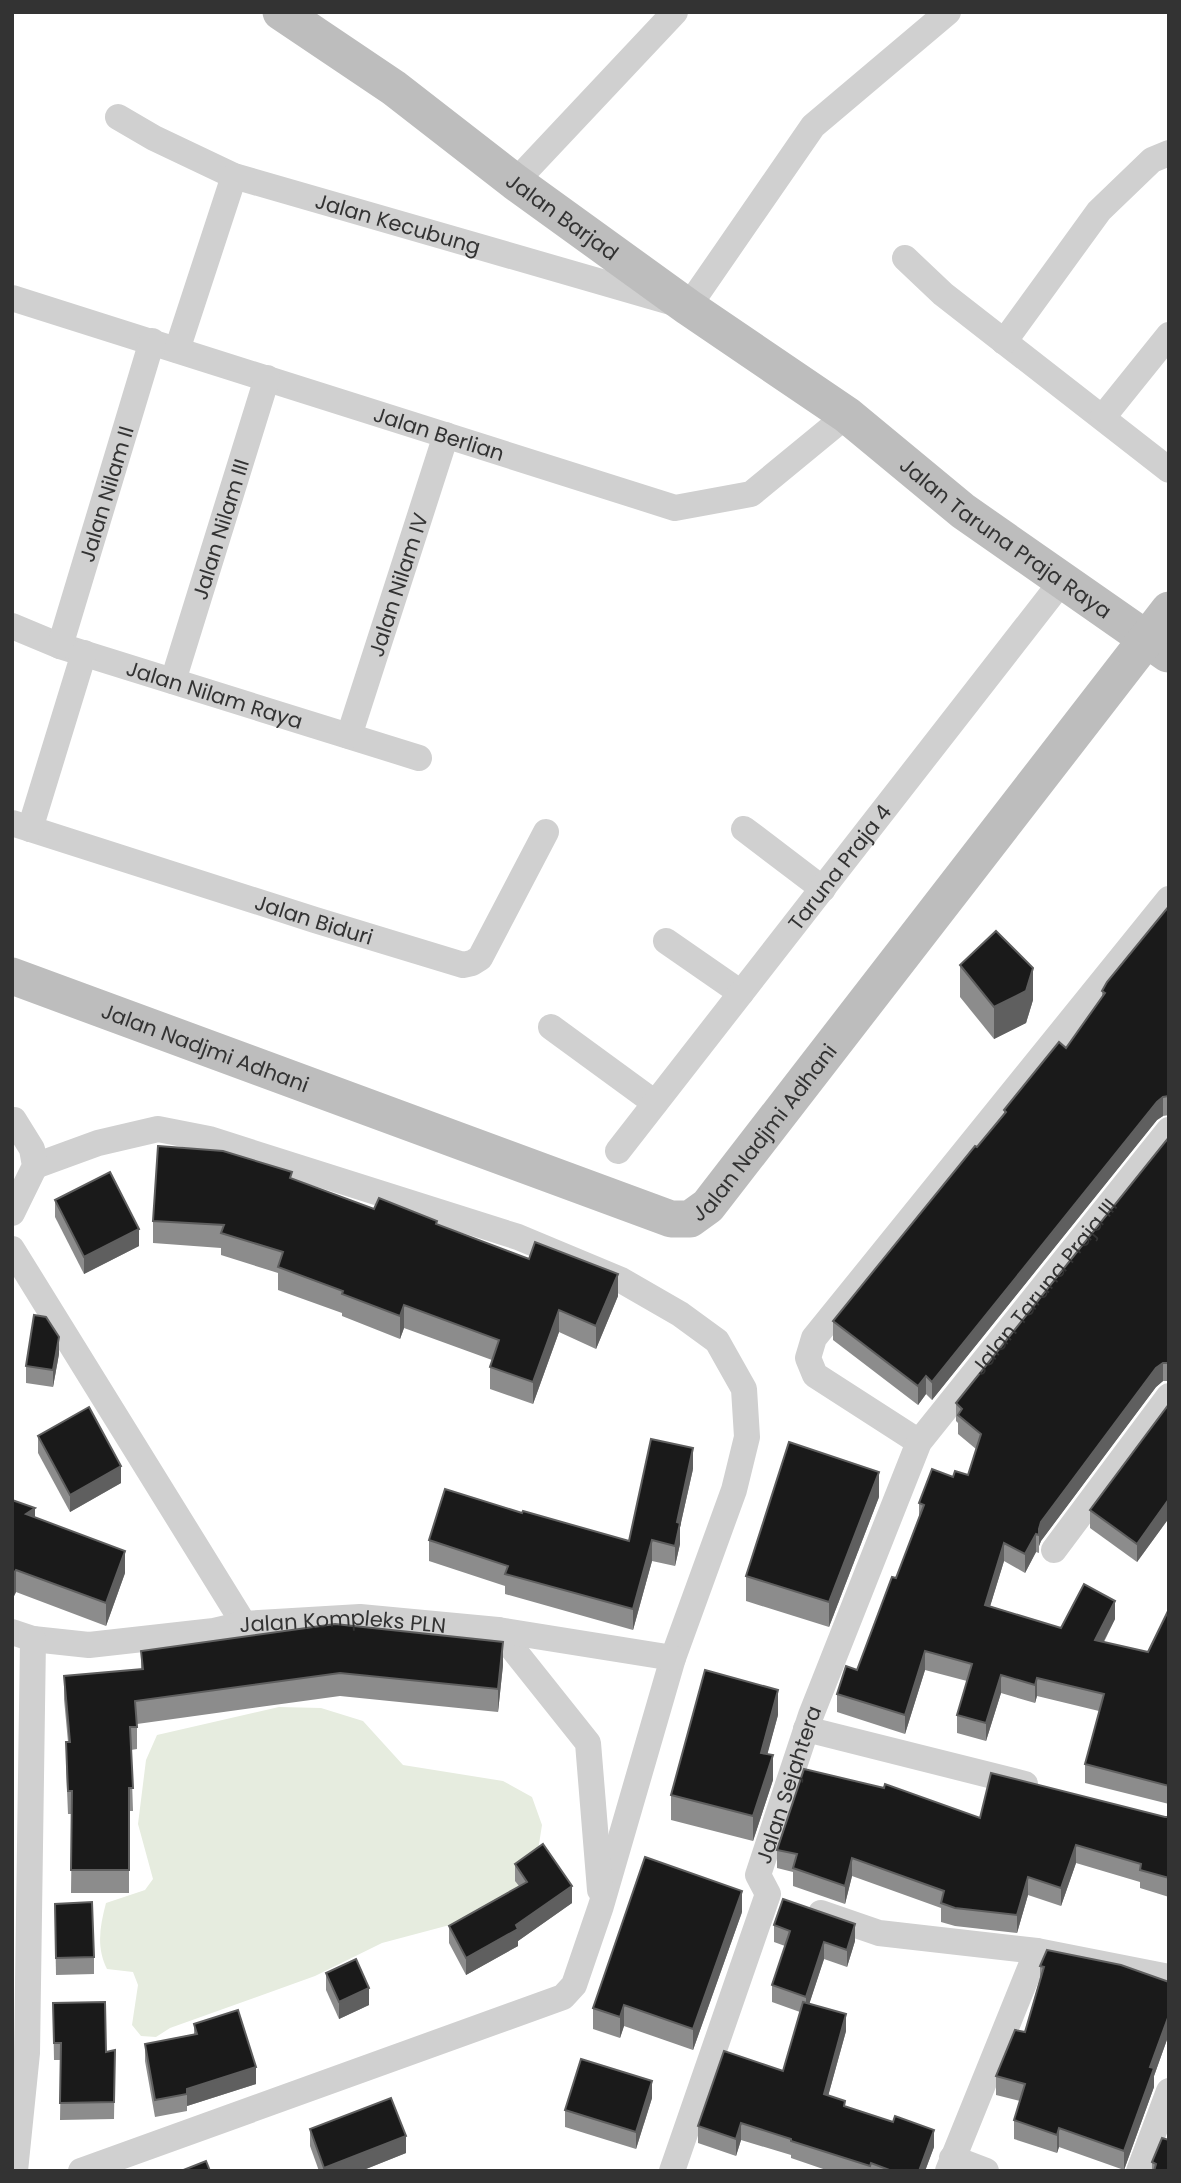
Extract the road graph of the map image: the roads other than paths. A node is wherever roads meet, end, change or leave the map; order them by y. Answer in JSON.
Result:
{"nodes":[{"id":1,"x":675,"y":12,"type":"edge"},
{"id":2,"x":948,"y":12,"type":"edge"},
{"id":3,"x":293,"y":15,"type":"edge"},
{"id":4,"x":118,"y":117,"type":"dead end"},
{"id":5,"x":1169,"y":153,"type":"edge"},
{"id":6,"x":234,"y":176,"type":"junction"},
{"id":7,"x":515,"y":182,"type":"junction"},
{"id":8,"x":905,"y":258,"type":"dead end"},
{"id":9,"x":12,"y":298,"type":"edge"},
{"id":10,"x":688,"y":307,"type":"junction"},
{"id":11,"x":1169,"y":335,"type":"edge"},
{"id":12,"x":152,"y":341,"type":"junction"},
{"id":13,"x":1004,"y":342,"type":"junction"},
{"id":14,"x":177,"y":350,"type":"junction"},
{"id":15,"x":267,"y":378,"type":"junction"},
{"id":16,"x":847,"y":415,"type":"junction"},
{"id":17,"x":1103,"y":417,"type":"junction"},
{"id":18,"x":446,"y":435,"type":"junction"},
{"id":19,"x":1169,"y":470,"type":"edge"},
{"id":20,"x":1062,"y":581,"type":"junction"},
{"id":21,"x":12,"y":626,"type":"edge"},
{"id":22,"x":1162,"y":634,"type":"edge"},
{"id":23,"x":72,"y":649,"type":"junction"},
{"id":24,"x":173,"y":681,"type":"junction"},
{"id":25,"x":349,"y":736,"type":"junction"},
{"id":26,"x":419,"y":758,"type":"dead end"},
{"id":27,"x":21,"y":826,"type":"edge"},
{"id":28,"x":744,"y":829,"type":"dead end"},
{"id":29,"x":546,"y":832,"type":"dead end"},
{"id":30,"x":823,"y":889,"type":"junction"},
{"id":31,"x":1169,"y":899,"type":"edge"},
{"id":32,"x":666,"y":940,"type":"dead end"},
{"id":33,"x":12,"y":976,"type":"edge"},
{"id":34,"x":741,"y":993,"type":"junction"},
{"id":35,"x":551,"y":1027,"type":"dead end"},
{"id":36,"x":655,"y":1103,"type":"junction"},
{"id":37,"x":15,"y":1120,"type":"dead end"},
{"id":38,"x":1169,"y":1130,"type":"edge"},
{"id":39,"x":618,"y":1151,"type":"dead end"},
{"id":40,"x":35,"y":1166,"type":"junction"},
{"id":41,"x":12,"y":1213,"type":"edge"},
{"id":42,"x":12,"y":1250,"type":"edge"},
{"id":43,"x":1169,"y":1396,"type":"edge"},
{"id":44,"x":919,"y":1442,"type":"junction"},
{"id":45,"x":1054,"y":1550,"type":"dead end"},
{"id":46,"x":244,"y":1624,"type":"junction"},
{"id":47,"x":498,"y":1630,"type":"junction"},
{"id":48,"x":23,"y":1636,"type":"edge"},
{"id":49,"x":673,"y":1658,"type":"junction"},
{"id":50,"x":806,"y":1729,"type":"junction"},
{"id":51,"x":1048,"y":1789,"type":"edge"},
{"id":52,"x":768,"y":1894,"type":"junction"},
{"id":53,"x":601,"y":1906,"type":"junction"},
{"id":54,"x":1037,"y":1951,"type":"junction"},
{"id":55,"x":1169,"y":1978,"type":"edge"},
{"id":56,"x":1169,"y":2091,"type":"edge"},
{"id":57,"x":950,"y":2164,"type":"edge"},
{"id":58,"x":674,"y":2170,"type":"edge"},
{"id":59,"x":15,"y":2171,"type":"edge"},
{"id":60,"x":81,"y":2171,"type":"edge"},
{"id":61,"x":986,"y":2171,"type":"edge"},
{"id":62,"x":1139,"y":2171,"type":"edge"}],
"edges":[{"from":1,"to":7,"type":"street"},
{"from":2,"to":10,"type":"street"},
{"from":3,"to":7,"type":"main road","name":"Jalan Barjad"},
{"from":4,"to":6,"type":"street","name":"Jalan Kecubung"},
{"from":5,"to":13,"type":"street"},
{"from":6,"to":10,"type":"street","name":"Jalan Kecubung"},
{"from":6,"to":14,"type":"street"},
{"from":7,"to":10,"type":"main road","name":"Jalan Barjad"},
{"from":8,"to":13,"type":"street"},
{"from":9,"to":12,"type":"street","name":"Jalan Berlian"},
{"from":10,"to":16,"type":"main road","name":"Jalan Barjad"},
{"from":11,"to":17,"type":"street"},
{"from":12,"to":14,"type":"street","name":"Jalan Berlian"},
{"from":12,"to":23,"type":"street","name":"Jalan Nilam II"},
{"from":13,"to":17,"type":"street"},
{"from":14,"to":15,"type":"street","name":"Jalan Berlian"},
{"from":15,"to":18,"type":"street","name":"Jalan Berlian"},
{"from":15,"to":24,"type":"street","name":"Jalan Nilam III"},
{"from":16,"to":18,"type":"street","name":"Jalan Berlian"},
{"from":16,"to":20,"type":"main road","name":"Jalan Taruna Praja Raya"},
{"from":17,"to":19,"type":"street"},
{"from":18,"to":25,"type":"street","name":"Jalan Nilam IV"},
{"from":20,"to":22,"type":"main road","name":"Jalan Taruna Praja Raya"},
{"from":20,"to":30,"type":"street","name":"Taruna Praja 4"},
{"from":21,"to":23,"type":"street","name":"Jalan Nilam Raya"},
{"from":22,"to":33,"type":"main road","name":"Jalan Nadjmi Adhani"},
{"from":23,"to":24,"type":"street","name":"Jalan Nilam Raya"},
{"from":23,"to":27,"type":"street","name":"Jalan Nilam II"},
{"from":24,"to":25,"type":"street","name":"Jalan Nilam Raya"},
{"from":25,"to":26,"type":"street","name":"Jalan Nilam Raya"},
{"from":27,"to":29,"type":"street","name":"Jalan Biduri"},
{"from":28,"to":30,"type":"street"},
{"from":30,"to":34,"type":"street","name":"Taruna Praja 4"},
{"from":31,"to":44,"type":"street"},
{"from":32,"to":34,"type":"street"},
{"from":34,"to":36,"type":"street","name":"Taruna Praja 4"},
{"from":35,"to":36,"type":"street"},
{"from":36,"to":39,"type":"street","name":"Taruna Praja 4"},
{"from":37,"to":40,"type":"street"},
{"from":38,"to":44,"type":"street","name":"Jalan Taruna Praja III"},
{"from":40,"to":41,"type":"street"},
{"from":40,"to":49,"type":"street"},
{"from":42,"to":46,"type":"street"},
{"from":43,"to":45,"type":"street"},
{"from":44,"to":50,"type":"street","name":"Jalan Sejahtera"},
{"from":46,"to":47,"type":"street","name":"Jalan Kompleks PLN"},
{"from":46,"to":48,"type":"street","name":"Jalan Kompleks PLN"},
{"from":47,"to":49,"type":"street","name":"Jalan Kompleks PLN"},
{"from":47,"to":53,"type":"street"},
{"from":48,"to":59,"type":"street"},
{"from":49,"to":53,"type":"street"},
{"from":50,"to":51,"type":"street"},
{"from":50,"to":52,"type":"street","name":"Jalan Sejahtera"},
{"from":52,"to":54,"type":"street"},
{"from":52,"to":58,"type":"street","name":"Jalan Sejahtera"},
{"from":53,"to":60,"type":"street"},
{"from":54,"to":55,"type":"street"},
{"from":54,"to":57,"type":"street"},
{"from":56,"to":62,"type":"street"},
{"from":57,"to":61,"type":"street"}]}
